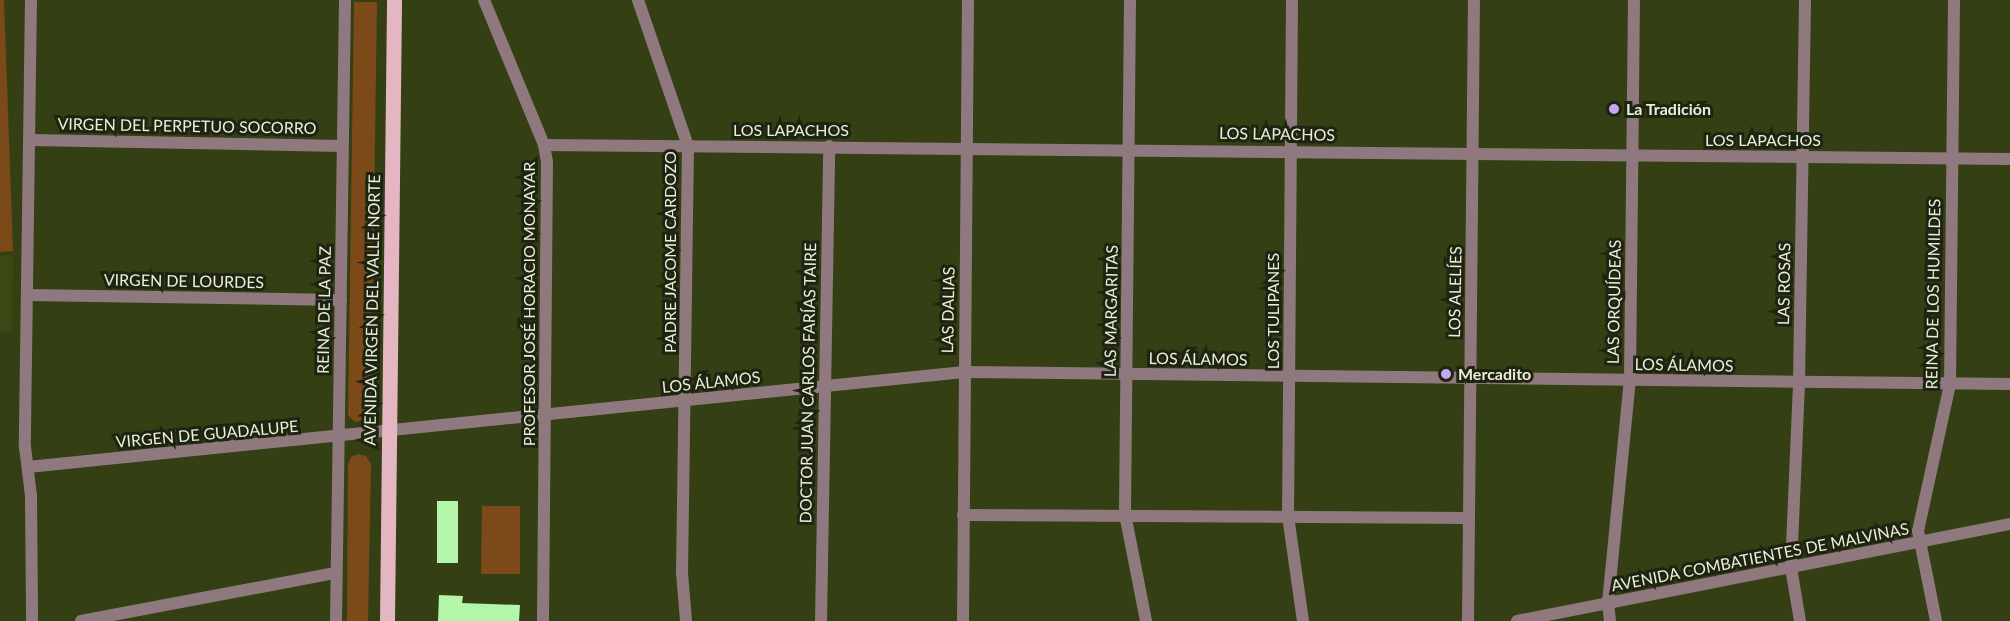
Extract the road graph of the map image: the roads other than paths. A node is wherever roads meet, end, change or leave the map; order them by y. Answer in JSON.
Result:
{"nodes":[{"id":1,"x":31,"y":0,"type":"edge"},
{"id":2,"x":345,"y":0,"type":"edge"},
{"id":3,"x":394,"y":0,"type":"edge"},
{"id":4,"x":484,"y":0,"type":"edge"},
{"id":5,"x":638,"y":0,"type":"edge"},
{"id":6,"x":968,"y":0,"type":"edge"},
{"id":7,"x":1130,"y":0,"type":"edge"},
{"id":8,"x":1292,"y":0,"type":"edge"},
{"id":9,"x":1474,"y":0,"type":"edge"},
{"id":10,"x":1635,"y":0,"type":"edge"},
{"id":11,"x":1805,"y":0,"type":"edge"},
{"id":12,"x":1954,"y":0,"type":"edge"},
{"id":13,"x":30,"y":140,"type":"junction"},
{"id":14,"x":544,"y":145,"type":"junction"},
{"id":15,"x":342,"y":146,"type":"junction"},
{"id":16,"x":688,"y":146,"type":"junction"},
{"id":17,"x":829,"y":146,"type":"junction"},
{"id":18,"x":967,"y":147,"type":"junction"},
{"id":19,"x":1129,"y":149,"type":"junction"},
{"id":20,"x":1291,"y":151,"type":"junction"},
{"id":21,"x":1473,"y":153,"type":"junction"},
{"id":22,"x":1633,"y":155,"type":"junction"},
{"id":23,"x":1802,"y":157,"type":"junction"},
{"id":24,"x":1952,"y":158,"type":"junction"},
{"id":25,"x":2010,"y":159,"type":"edge"},
{"id":26,"x":28,"y":295,"type":"junction"},
{"id":27,"x":340,"y":300,"type":"junction"},
{"id":28,"x":964,"y":372,"type":"junction"},
{"id":29,"x":1126,"y":374,"type":"junction"},
{"id":30,"x":1289,"y":376,"type":"junction"},
{"id":31,"x":1470,"y":379,"type":"junction"},
{"id":32,"x":1630,"y":380,"type":"junction"},
{"id":33,"x":1799,"y":383,"type":"junction"},
{"id":34,"x":1950,"y":384,"type":"junction"},
{"id":35,"x":2010,"y":384,"type":"edge"},
{"id":36,"x":824,"y":387,"type":"junction"},
{"id":37,"x":685,"y":401,"type":"junction"},
{"id":38,"x":545,"y":415,"type":"junction"},
{"id":39,"x":388,"y":431,"type":"junction"},
{"id":40,"x":338,"y":438,"type":"junction"},
{"id":41,"x":28,"y":467,"type":"junction"},
{"id":42,"x":1125,"y":514,"type":"junction"},
{"id":43,"x":963,"y":515,"type":"junction"},
{"id":44,"x":1288,"y":516,"type":"junction"},
{"id":45,"x":1469,"y":518,"type":"junction"},
{"id":46,"x":2010,"y":524,"type":"edge"},
{"id":47,"x":1920,"y":542,"type":"junction"},
{"id":48,"x":1791,"y":568,"type":"junction"},
{"id":49,"x":336,"y":573,"type":"junction"},
{"id":50,"x":1608,"y":603,"type":"junction"},
{"id":51,"x":32,"y":621,"type":"edge"},
{"id":52,"x":81,"y":621,"type":"edge"},
{"id":53,"x":336,"y":621,"type":"edge"},
{"id":54,"x":387,"y":621,"type":"edge"},
{"id":55,"x":543,"y":621,"type":"edge"},
{"id":56,"x":686,"y":621,"type":"edge"},
{"id":57,"x":821,"y":621,"type":"edge"},
{"id":58,"x":963,"y":621,"type":"edge"},
{"id":59,"x":1146,"y":621,"type":"edge"},
{"id":60,"x":1303,"y":621,"type":"edge"},
{"id":61,"x":1468,"y":621,"type":"edge"},
{"id":62,"x":1517,"y":621,"type":"edge"},
{"id":63,"x":1610,"y":621,"type":"edge"},
{"id":64,"x":1800,"y":621,"type":"edge"},
{"id":65,"x":1935,"y":621,"type":"edge"}],
"edges":[{"from":1,"to":13,"type":"street"},
{"from":2,"to":15,"type":"street","name":"REINA DE LA PAZ"},
{"from":3,"to":39,"type":"main road","name":"AVENIDA VIRGEN DEL VALLE NORTE"},
{"from":4,"to":14,"type":"street","name":"PROFESOR JOSÉ HORACIO MONAYAR"},
{"from":5,"to":16,"type":"street","name":"PADRE JACOME CARDOZO"},
{"from":6,"to":18,"type":"street","name":"LAS DALIAS"},
{"from":7,"to":19,"type":"street","name":"LAS MARGARITAS"},
{"from":8,"to":20,"type":"street","name":"LOS TULIPANES"},
{"from":9,"to":21,"type":"street","name":"LOS ALELÍES"},
{"from":10,"to":22,"type":"street","name":"LAS ORQUÍDEAS"},
{"from":11,"to":23,"type":"street","name":"LAS ROSAS"},
{"from":12,"to":24,"type":"street","name":"REINA DE LOS HUMILDES"},
{"from":13,"to":15,"type":"street","name":"VIRGEN DEL PERPETUO SOCORRO"},
{"from":13,"to":26,"type":"street"},
{"from":14,"to":16,"type":"street","name":"LOS LAPACHOS"},
{"from":14,"to":38,"type":"street","name":"PROFESOR JOSÉ HORACIO MONAYAR"},
{"from":15,"to":27,"type":"street","name":"REINA DE LA PAZ"},
{"from":16,"to":17,"type":"street","name":"LOS LAPACHOS"},
{"from":16,"to":37,"type":"street","name":"PADRE JACOME CARDOZO"},
{"from":17,"to":18,"type":"street","name":"LOS LAPACHOS"},
{"from":17,"to":36,"type":"street","name":"DOCTOR JUAN CARLOS FARÍAS TAIRE"},
{"from":18,"to":19,"type":"street","name":"LOS LAPACHOS"},
{"from":18,"to":28,"type":"street","name":"LAS DALIAS"},
{"from":19,"to":20,"type":"street","name":"LOS LAPACHOS"},
{"from":19,"to":29,"type":"street","name":"LAS MARGARITAS"},
{"from":20,"to":21,"type":"street","name":"LOS LAPACHOS"},
{"from":20,"to":30,"type":"street","name":"LOS TULIPANES"},
{"from":21,"to":22,"type":"street","name":"LOS LAPACHOS"},
{"from":21,"to":31,"type":"street","name":"LOS ALELÍES"},
{"from":22,"to":23,"type":"street","name":"LOS LAPACHOS"},
{"from":22,"to":32,"type":"street","name":"LAS ORQUÍDEAS"},
{"from":23,"to":24,"type":"street","name":"LOS LAPACHOS"},
{"from":23,"to":33,"type":"street","name":"LAS ROSAS"},
{"from":24,"to":25,"type":"street","name":"LOS LAPACHOS"},
{"from":24,"to":34,"type":"street","name":"REINA DE LOS HUMILDES"},
{"from":26,"to":27,"type":"street","name":"VIRGEN DE LOURDES"},
{"from":26,"to":41,"type":"street"},
{"from":27,"to":40,"type":"street","name":"REINA DE LA PAZ"},
{"from":28,"to":29,"type":"street","name":"LOS ÁLAMOS"},
{"from":28,"to":36,"type":"street","name":"LOS ÁLAMOS"},
{"from":28,"to":43,"type":"street","name":"LAS DALIAS"},
{"from":29,"to":30,"type":"street","name":"LOS ÁLAMOS"},
{"from":29,"to":42,"type":"street","name":"LAS MARGARITAS"},
{"from":30,"to":31,"type":"street","name":"LOS ÁLAMOS"},
{"from":30,"to":44,"type":"street","name":"LOS TULIPANES"},
{"from":31,"to":32,"type":"street","name":"LOS ÁLAMOS"},
{"from":31,"to":45,"type":"street","name":"LOS ALELÍES"},
{"from":32,"to":33,"type":"street","name":"LOS ÁLAMOS"},
{"from":32,"to":50,"type":"street","name":"LAS ORQUÍDEAS"},
{"from":33,"to":34,"type":"street","name":"LOS ÁLAMOS"},
{"from":33,"to":48,"type":"street","name":"LAS ROSAS"},
{"from":34,"to":35,"type":"street","name":"LOS ÁLAMOS"},
{"from":34,"to":47,"type":"street","name":"REINA DE LOS HUMILDES"},
{"from":36,"to":37,"type":"street","name":"LOS ÁLAMOS"},
{"from":36,"to":57,"type":"street","name":"DOCTOR JUAN CARLOS FARÍAS TAIRE"},
{"from":37,"to":38,"type":"street","name":"LOS ÁLAMOS"},
{"from":37,"to":56,"type":"street","name":"PADRE JACOME CARDOZO"},
{"from":38,"to":39,"type":"street","name":"LOS ÁLAMOS"},
{"from":38,"to":55,"type":"street","name":"PROFESOR JOSÉ HORACIO MONAYAR"},
{"from":39,"to":40,"type":"street","name":"VIRGEN DE GUADALUPE"},
{"from":39,"to":54,"type":"main road","name":"AVENIDA VIRGEN DEL VALLE NORTE"},
{"from":40,"to":41,"type":"street","name":"VIRGEN DE GUADALUPE"},
{"from":40,"to":49,"type":"street","name":"REINA DE LA PAZ"},
{"from":41,"to":51,"type":"street"},
{"from":42,"to":43,"type":"street"},
{"from":42,"to":44,"type":"street"},
{"from":42,"to":59,"type":"street","name":"LAS MARGARITAS"},
{"from":43,"to":58,"type":"street","name":"LAS DALIAS"},
{"from":44,"to":45,"type":"street"},
{"from":44,"to":60,"type":"street","name":"LOS TULIPANES"},
{"from":45,"to":61,"type":"street","name":"LOS ALELÍES"},
{"from":46,"to":47,"type":"street","name":"AVENIDA COMBATIENTES DE MALVINAS"},
{"from":47,"to":48,"type":"street","name":"AVENIDA COMBATIENTES DE MALVINAS"},
{"from":47,"to":65,"type":"street","name":"REINA DE LOS HUMILDES"},
{"from":48,"to":50,"type":"street","name":"AVENIDA COMBATIENTES DE MALVINAS"},
{"from":48,"to":64,"type":"street","name":"LAS ROSAS"},
{"from":49,"to":52,"type":"street"},
{"from":49,"to":53,"type":"street","name":"REINA DE LA PAZ"},
{"from":50,"to":62,"type":"street","name":"AVENIDA COMBATIENTES DE MALVINAS"},
{"from":50,"to":63,"type":"street","name":"LAS ORQUÍDEAS"}]}
